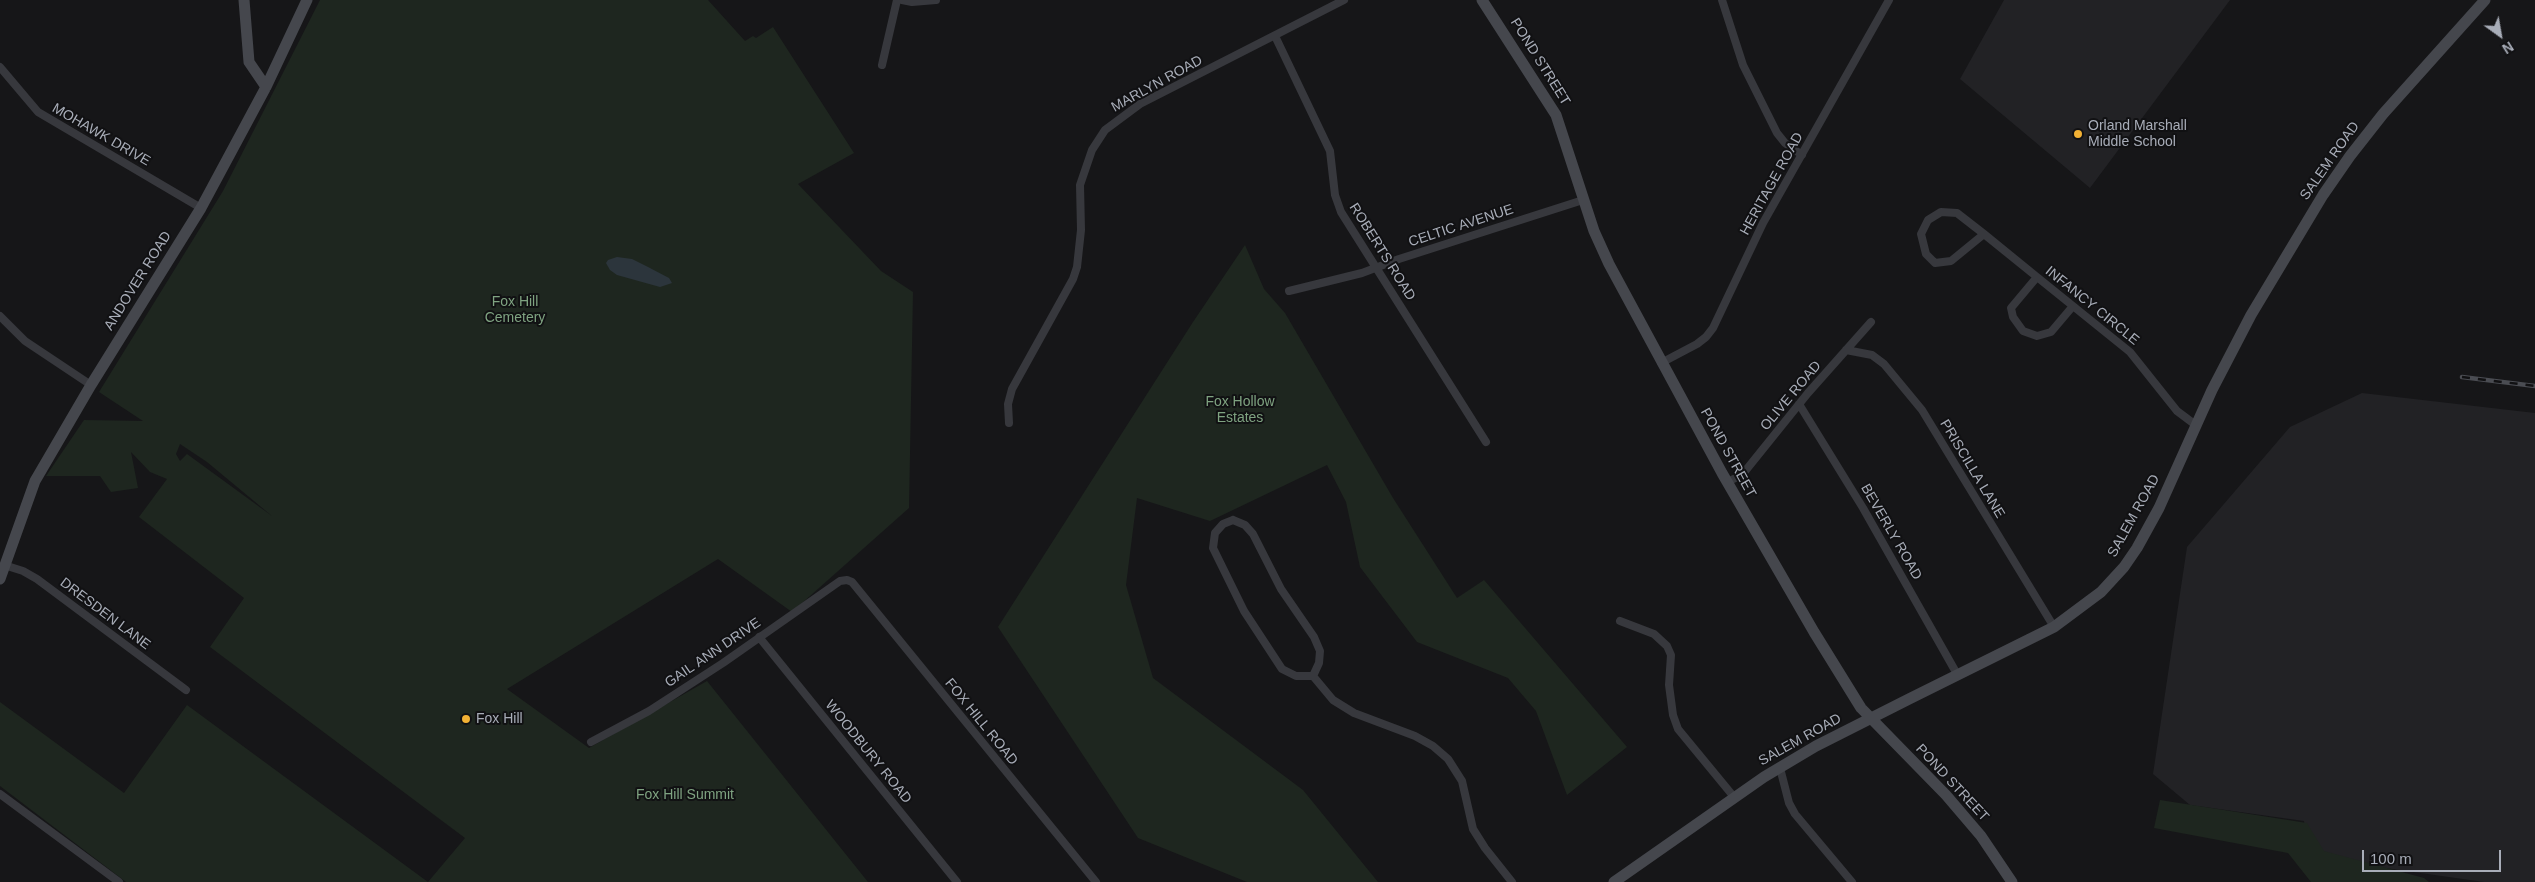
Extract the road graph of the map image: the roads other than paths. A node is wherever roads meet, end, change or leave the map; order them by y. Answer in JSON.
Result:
{"nodes":[{"id":1,"x":244,"y":0,"type":"edge"},
{"id":2,"x":307,"y":0,"type":"edge"},
{"id":3,"x":897,"y":0,"type":"edge"},
{"id":4,"x":902,"y":0,"type":"edge"},
{"id":5,"x":936,"y":0,"type":"edge"},
{"id":6,"x":1344,"y":0,"type":"edge"},
{"id":7,"x":1482,"y":0,"type":"edge"},
{"id":8,"x":1722,"y":0,"type":"edge"},
{"id":9,"x":1889,"y":0,"type":"edge"},
{"id":10,"x":2485,"y":0,"type":"edge"},
{"id":11,"x":1275,"y":36,"type":"junction"},
{"id":12,"x":882,"y":65,"type":"dead end"},
{"id":13,"x":0,"y":67,"type":"edge"},
{"id":14,"x":266,"y":87,"type":"junction"},
{"id":15,"x":1802,"y":155,"type":"junction"},
{"id":16,"x":1583,"y":200,"type":"junction"},
{"id":17,"x":201,"y":208,"type":"junction"},
{"id":18,"x":1984,"y":234,"type":"junction"},
{"id":19,"x":1375,"y":268,"type":"junction"},
{"id":20,"x":2037,"y":277,"type":"junction"},
{"id":21,"x":1289,"y":291,"type":"dead end"},
{"id":22,"x":2073,"y":306,"type":"junction"},
{"id":23,"x":0,"y":316,"type":"edge"},
{"id":24,"x":1871,"y":322,"type":"dead end"},
{"id":25,"x":1846,"y":350,"type":"junction"},
{"id":26,"x":1661,"y":363,"type":"junction"},
{"id":27,"x":91,"y":385,"type":"junction"},
{"id":28,"x":1799,"y":404,"type":"junction"},
{"id":29,"x":1009,"y":423,"type":"dead end"},
{"id":30,"x":2197,"y":426,"type":"junction"},
{"id":31,"x":1486,"y":442,"type":"dead end"},
{"id":32,"x":1727,"y":482,"type":"junction"},
{"id":33,"x":4,"y":565,"type":"junction"},
{"id":34,"x":0,"y":579,"type":"edge"},
{"id":35,"x":845,"y":580,"type":"joint"},
{"id":36,"x":1620,"y":621,"type":"dead end"},
{"id":37,"x":2054,"y":627,"type":"junction"},
{"id":38,"x":760,"y":637,"type":"junction"},
{"id":39,"x":1958,"y":674,"type":"junction"},
{"id":40,"x":1313,"y":676,"type":"junction"},
{"id":41,"x":186,"y":690,"type":"dead end"},
{"id":42,"x":1871,"y":718,"type":"junction"},
{"id":43,"x":591,"y":742,"type":"dead end"},
{"id":44,"x":1780,"y":768,"type":"junction"},
{"id":45,"x":0,"y":794,"type":"edge"},
{"id":46,"x":1734,"y":797,"type":"junction"},
{"id":47,"x":119,"y":882,"type":"edge"},
{"id":48,"x":957,"y":882,"type":"edge"},
{"id":49,"x":1096,"y":882,"type":"edge"},
{"id":50,"x":1512,"y":882,"type":"edge"},
{"id":51,"x":1614,"y":882,"type":"edge"},
{"id":52,"x":1852,"y":882,"type":"edge"},
{"id":53,"x":2012,"y":882,"type":"edge"}],
"edges":[{"from":1,"to":14,"type":"main road"},
{"from":2,"to":14,"type":"main road","name":"ANDOVER ROAD"},
{"from":3,"to":12,"type":"street"},
{"from":4,"to":5,"type":"street"},
{"from":6,"to":11,"type":"street","name":"MARLYN ROAD"},
{"from":7,"to":16,"type":"main road","name":"POND STREET"},
{"from":8,"to":15,"type":"street"},
{"from":9,"to":15,"type":"street","name":"HERITAGE ROAD"},
{"from":10,"to":30,"type":"main road","name":"SALEM ROAD"},
{"from":11,"to":19,"type":"street","name":"ROBERTS ROAD"},
{"from":11,"to":29,"type":"street","name":"MARLYN ROAD"},
{"from":13,"to":17,"type":"street","name":"MOHAWK DRIVE"},
{"from":14,"to":17,"type":"main road","name":"ANDOVER ROAD"},
{"from":15,"to":26,"type":"street","name":"HERITAGE ROAD"},
{"from":16,"to":19,"type":"street","name":"CELTIC AVENUE"},
{"from":16,"to":26,"type":"main road","name":"POND STREET"},
{"from":17,"to":27,"type":"main road","name":"ANDOVER ROAD"},
{"from":18,"to":18,"type":"street","name":"INFANCY CIRCLE"},
{"from":18,"to":20,"type":"street","name":"INFANCY CIRCLE"},
{"from":19,"to":21,"type":"street","name":"CELTIC AVENUE"},
{"from":19,"to":31,"type":"street","name":"ROBERTS ROAD"},
{"from":20,"to":22,"type":"street","name":"INFANCY CIRCLE"},
{"from":20,"to":22,"type":"street"},
{"from":22,"to":30,"type":"street","name":"INFANCY CIRCLE"},
{"from":23,"to":27,"type":"street"},
{"from":24,"to":25,"type":"street","name":"OLIVE ROAD"},
{"from":25,"to":28,"type":"street","name":"OLIVE ROAD"},
{"from":25,"to":37,"type":"street","name":"PRISCILLA LANE"},
{"from":26,"to":32,"type":"main road","name":"POND STREET"},
{"from":27,"to":33,"type":"main road","name":"ANDOVER ROAD"},
{"from":28,"to":32,"type":"street","name":"OLIVE ROAD"},
{"from":28,"to":39,"type":"street","name":"BEVERLY ROAD"},
{"from":30,"to":37,"type":"main road","name":"SALEM ROAD"},
{"from":32,"to":42,"type":"main road","name":"POND STREET"},
{"from":33,"to":34,"type":"main road","name":"ANDOVER ROAD"},
{"from":33,"to":41,"type":"street","name":"DRESDEN LANE"},
{"from":35,"to":38,"type":"street","name":"GAIL ANN DRIVE"},
{"from":35,"to":49,"type":"street","name":"FOX HILL ROAD"},
{"from":36,"to":46,"type":"street"},
{"from":37,"to":39,"type":"main road","name":"SALEM ROAD"},
{"from":38,"to":43,"type":"street","name":"GAIL ANN DRIVE"},
{"from":38,"to":48,"type":"street","name":"WOODBURY ROAD"},
{"from":39,"to":42,"type":"main road","name":"SALEM ROAD"},
{"from":40,"to":40,"type":"street"},
{"from":40,"to":50,"type":"street"},
{"from":42,"to":44,"type":"main road","name":"SALEM ROAD"},
{"from":42,"to":53,"type":"main road","name":"POND STREET"},
{"from":44,"to":46,"type":"main road","name":"SALEM ROAD"},
{"from":44,"to":52,"type":"street"},
{"from":45,"to":47,"type":"street"},
{"from":46,"to":51,"type":"main road","name":"SALEM ROAD"}]}
